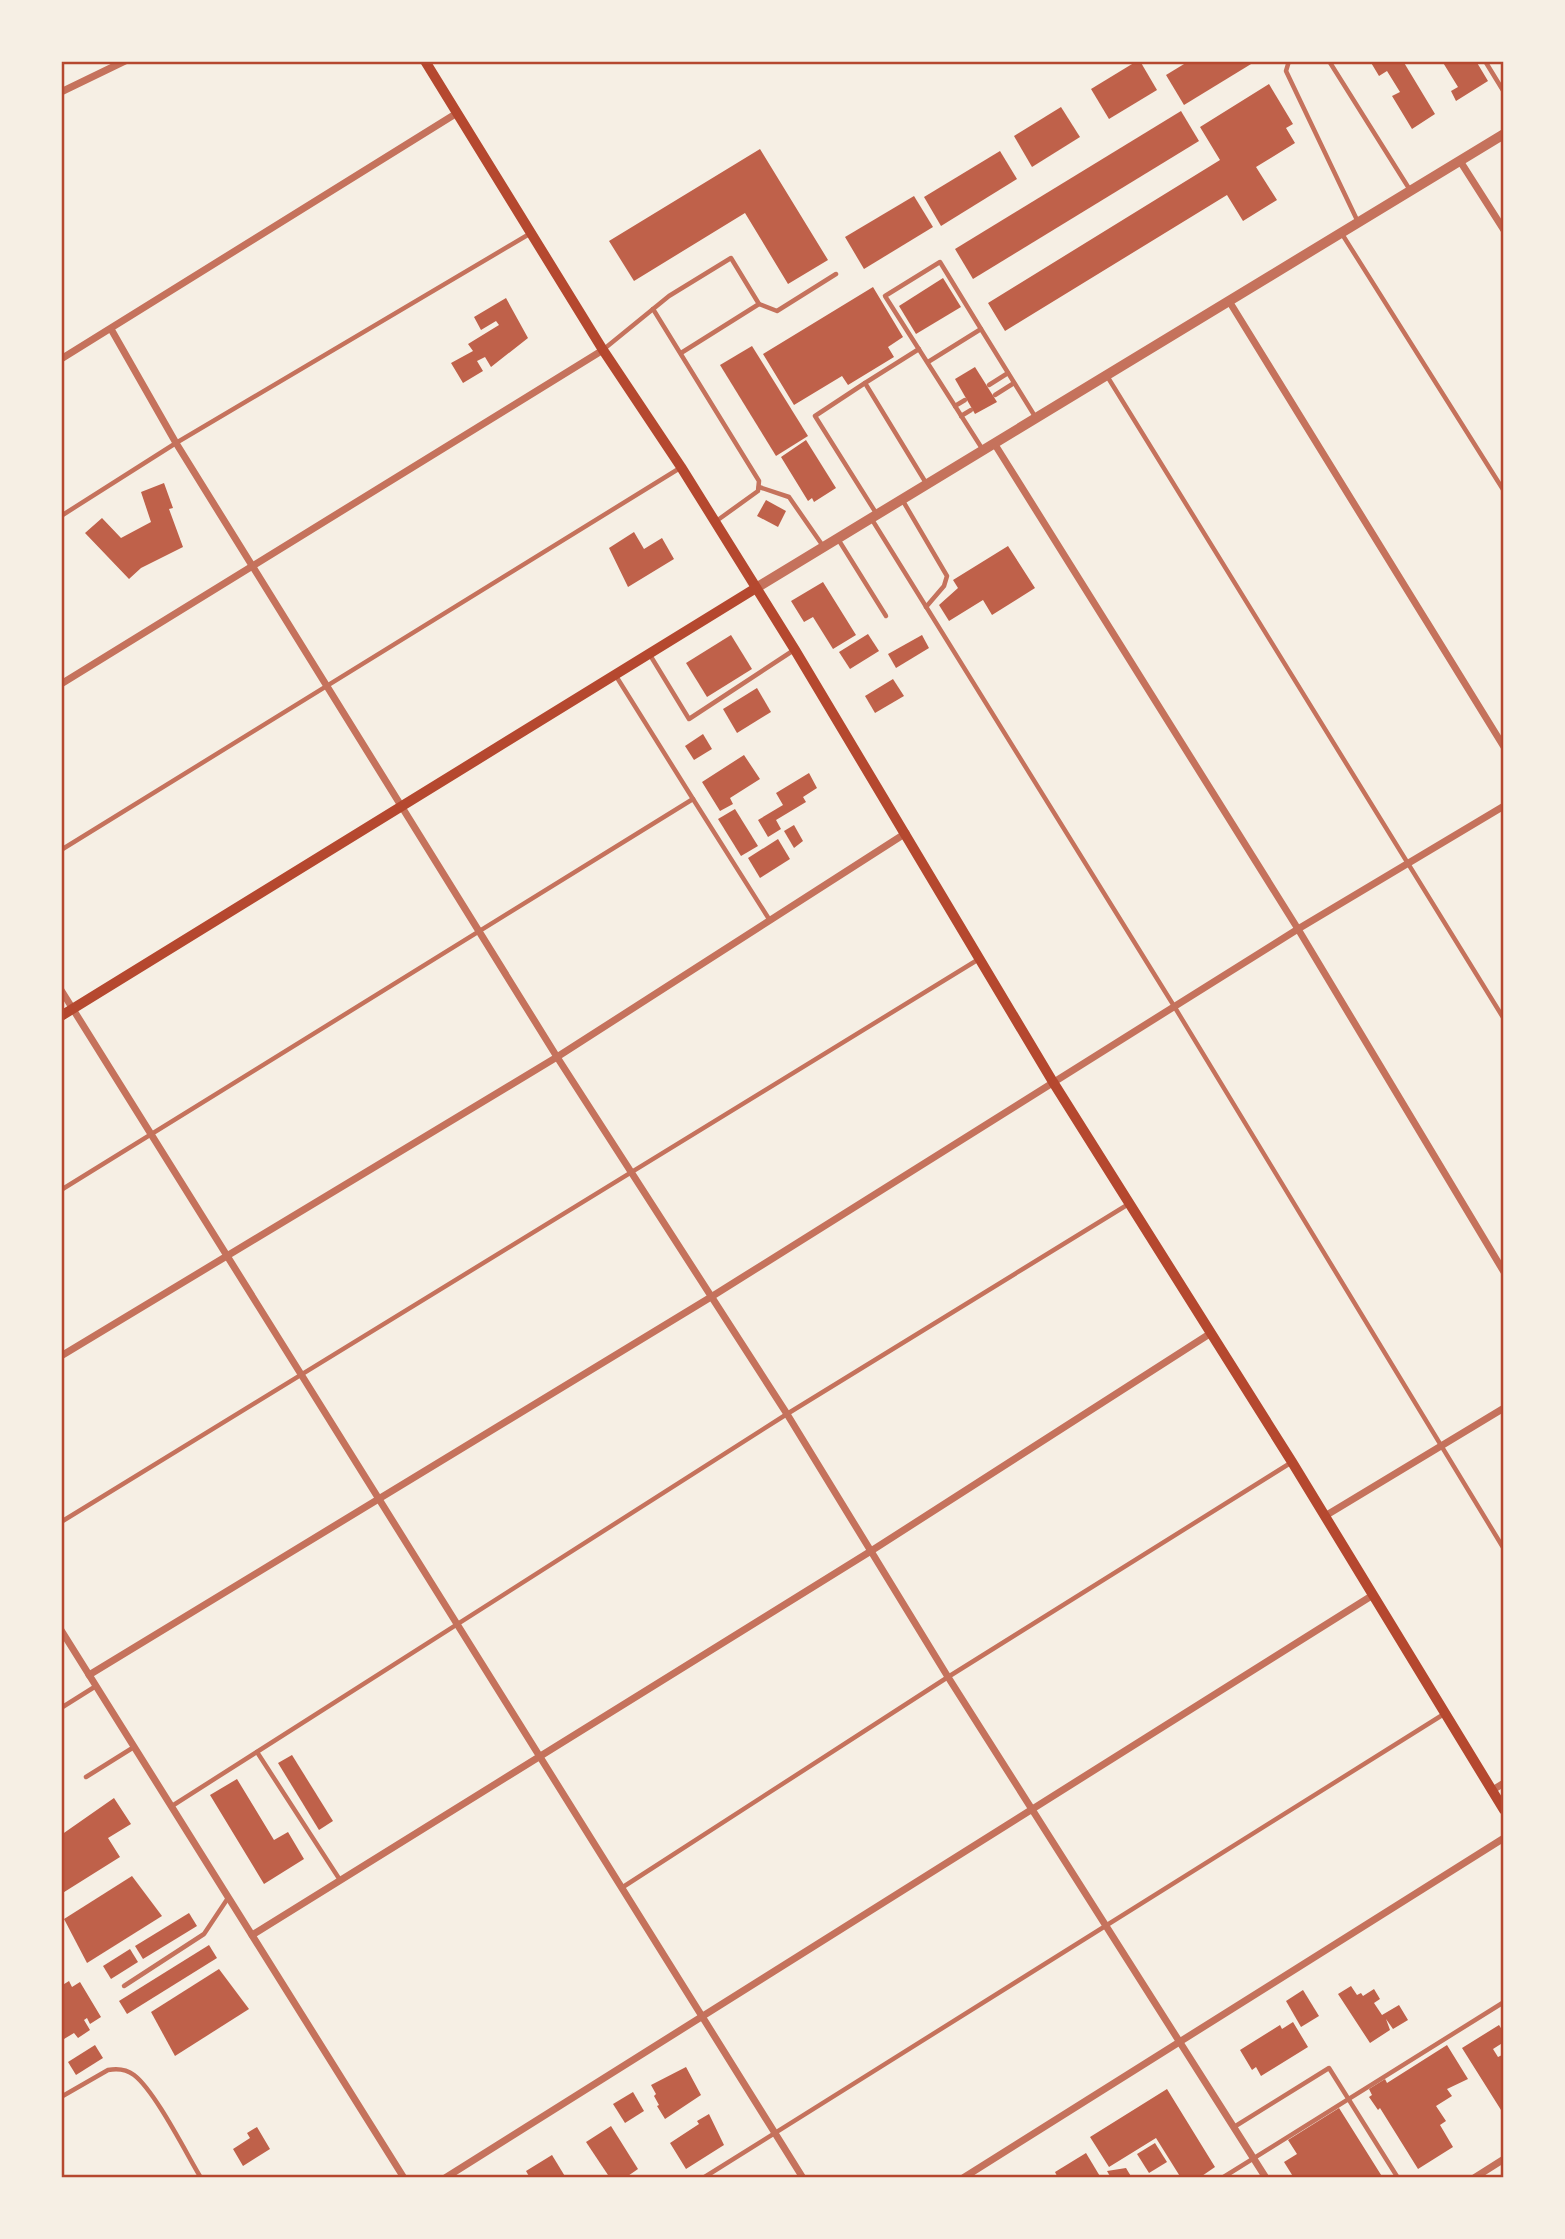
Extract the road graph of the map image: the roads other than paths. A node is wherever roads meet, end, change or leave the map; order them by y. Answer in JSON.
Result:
{"nodes":[{"id":1,"x":125,"y":61,"type":"edge"},
{"id":2,"x":425,"y":61,"type":"edge"},
{"id":3,"x":1289,"y":61,"type":"edge"},
{"id":4,"x":1329,"y":61,"type":"edge"},
{"id":5,"x":1485,"y":61,"type":"edge"},
{"id":6,"x":61,"y":92,"type":"edge"},
{"id":7,"x":1504,"y":92,"type":"edge"},
{"id":8,"x":457,"y":113,"type":"junction"},
{"id":9,"x":1504,"y":134,"type":"edge"},
{"id":10,"x":1460,"y":161,"type":"junction"},
{"id":11,"x":1410,"y":191,"type":"junction"},
{"id":12,"x":1359,"y":223,"type":"junction"},
{"id":13,"x":1504,"y":230,"type":"edge"},
{"id":14,"x":531,"y":233,"type":"junction"},
{"id":15,"x":1342,"y":233,"type":"junction"},
{"id":16,"x":836,"y":274,"type":"dead end"},
{"id":17,"x":1229,"y":302,"type":"junction"},
{"id":18,"x":760,"y":304,"type":"junction"},
{"id":19,"x":653,"y":309,"type":"junction"},
{"id":20,"x":111,"y":329,"type":"junction"},
{"id":21,"x":981,"y":329,"type":"junction"},
{"id":22,"x":603,"y":349,"type":"junction"},
{"id":23,"x":919,"y":349,"type":"junction"},
{"id":24,"x":681,"y":353,"type":"junction"},
{"id":25,"x":61,"y":359,"type":"edge"},
{"id":26,"x":928,"y":362,"type":"junction"},
{"id":27,"x":1008,"y":373,"type":"junction"},
{"id":28,"x":1106,"y":375,"type":"junction"},
{"id":29,"x":864,"y":383,"type":"junction"},
{"id":30,"x":1014,"y":383,"type":"junction"},
{"id":31,"x":989,"y":385,"type":"dead end"},
{"id":32,"x":995,"y":396,"type":"dead end"},
{"id":33,"x":965,"y":400,"type":"dead end"},
{"id":34,"x":955,"y":406,"type":"junction"},
{"id":35,"x":971,"y":410,"type":"dead end"},
{"id":36,"x":961,"y":416,"type":"junction"},
{"id":37,"x":1036,"y":418,"type":"junction"},
{"id":38,"x":176,"y":443,"type":"junction"},
{"id":39,"x":993,"y":443,"type":"junction"},
{"id":40,"x":982,"y":450,"type":"junction"},
{"id":41,"x":681,"y":467,"type":"junction"},
{"id":42,"x":926,"y":484,"type":"junction"},
{"id":43,"x":759,"y":487,"type":"junction"},
{"id":44,"x":1504,"y":491,"type":"edge"},
{"id":45,"x":902,"y":499,"type":"junction"},
{"id":46,"x":61,"y":516,"type":"edge"},
{"id":47,"x":874,"y":516,"type":"junction"},
{"id":48,"x":715,"y":522,"type":"junction"},
{"id":49,"x":837,"y":538,"type":"junction"},
{"id":50,"x":823,"y":546,"type":"junction"},
{"id":51,"x":254,"y":566,"type":"junction"},
{"id":52,"x":756,"y":588,"type":"junction"},
{"id":53,"x":926,"y":607,"type":"junction"},
{"id":54,"x":886,"y":616,"type":"dead end"},
{"id":55,"x":795,"y":650,"type":"junction"},
{"id":56,"x":649,"y":654,"type":"junction"},
{"id":57,"x":615,"y":675,"type":"junction"},
{"id":58,"x":61,"y":684,"type":"edge"},
{"id":59,"x":328,"y":685,"type":"junction"},
{"id":60,"x":1504,"y":747,"type":"edge"},
{"id":61,"x":693,"y":799,"type":"junction"},
{"id":62,"x":1504,"y":806,"type":"edge"},
{"id":63,"x":401,"y":807,"type":"junction"},
{"id":64,"x":906,"y":834,"type":"junction"},
{"id":65,"x":61,"y":850,"type":"edge"},
{"id":66,"x":1409,"y":865,"type":"junction"},
{"id":67,"x":769,"y":919,"type":"junction"},
{"id":68,"x":480,"y":929,"type":"junction"},
{"id":69,"x":1298,"y":929,"type":"junction"},
{"id":70,"x":981,"y":958,"type":"junction"},
{"id":71,"x":61,"y":990,"type":"edge"},
{"id":72,"x":1174,"y":1006,"type":"junction"},
{"id":73,"x":73,"y":1009,"type":"junction"},
{"id":74,"x":61,"y":1016,"type":"edge"},
{"id":75,"x":1504,"y":1019,"type":"edge"},
{"id":76,"x":557,"y":1057,"type":"junction"},
{"id":77,"x":1053,"y":1082,"type":"junction"},
{"id":78,"x":154,"y":1132,"type":"junction"},
{"id":79,"x":632,"y":1170,"type":"junction"},
{"id":80,"x":61,"y":1190,"type":"edge"},
{"id":81,"x":1131,"y":1203,"type":"junction"},
{"id":82,"x":226,"y":1254,"type":"junction"},
{"id":83,"x":1504,"y":1272,"type":"edge"},
{"id":84,"x":711,"y":1297,"type":"junction"},
{"id":85,"x":1211,"y":1333,"type":"junction"},
{"id":86,"x":61,"y":1356,"type":"edge"},
{"id":87,"x":300,"y":1374,"type":"junction"},
{"id":88,"x":1504,"y":1408,"type":"edge"},
{"id":89,"x":787,"y":1414,"type":"junction"},
{"id":90,"x":1441,"y":1446,"type":"junction"},
{"id":91,"x":1292,"y":1462,"type":"junction"},
{"id":92,"x":378,"y":1497,"type":"junction"},
{"id":93,"x":1325,"y":1516,"type":"junction"},
{"id":94,"x":61,"y":1522,"type":"edge"},
{"id":95,"x":1504,"y":1549,"type":"edge"},
{"id":96,"x":872,"y":1551,"type":"junction"},
{"id":97,"x":1373,"y":1595,"type":"junction"},
{"id":98,"x":458,"y":1625,"type":"junction"},
{"id":99,"x":61,"y":1630,"type":"edge"},
{"id":100,"x":89,"y":1675,"type":"junction"},
{"id":101,"x":948,"y":1677,"type":"junction"},
{"id":102,"x":96,"y":1686,"type":"junction"},
{"id":103,"x":61,"y":1708,"type":"edge"},
{"id":104,"x":1446,"y":1713,"type":"junction"},
{"id":105,"x":134,"y":1747,"type":"junction"},
{"id":106,"x":257,"y":1752,"type":"junction"},
{"id":107,"x":540,"y":1755,"type":"junction"},
{"id":108,"x":86,"y":1777,"type":"dead end"},
{"id":109,"x":1504,"y":1783,"type":"edge"},
{"id":110,"x":1492,"y":1791,"type":"junction"},
{"id":111,"x":172,"y":1807,"type":"junction"},
{"id":112,"x":1031,"y":1810,"type":"junction"},
{"id":113,"x":1504,"y":1810,"type":"edge"},
{"id":114,"x":1504,"y":1838,"type":"edge"},
{"id":115,"x":340,"y":1880,"type":"junction"},
{"id":116,"x":623,"y":1887,"type":"junction"},
{"id":117,"x":228,"y":1897,"type":"junction"},
{"id":118,"x":1106,"y":1925,"type":"junction"},
{"id":119,"x":252,"y":1935,"type":"junction"},
{"id":120,"x":124,"y":1986,"type":"dead end"},
{"id":121,"x":1504,"y":2002,"type":"edge"},
{"id":122,"x":702,"y":2016,"type":"junction"},
{"id":123,"x":1181,"y":2043,"type":"junction"},
{"id":124,"x":61,"y":2097,"type":"edge"},
{"id":125,"x":1349,"y":2099,"type":"junction"},
{"id":126,"x":1234,"y":2127,"type":"junction"},
{"id":127,"x":775,"y":2133,"type":"junction"},
{"id":128,"x":1253,"y":2158,"type":"junction"},
{"id":129,"x":1504,"y":2159,"type":"edge"},
{"id":130,"x":201,"y":2178,"type":"edge"},
{"id":131,"x":404,"y":2178,"type":"edge"},
{"id":132,"x":445,"y":2178,"type":"edge"},
{"id":133,"x":703,"y":2178,"type":"edge"},
{"id":134,"x":803,"y":2178,"type":"edge"},
{"id":135,"x":963,"y":2178,"type":"edge"},
{"id":136,"x":1222,"y":2178,"type":"edge"},
{"id":137,"x":1266,"y":2178,"type":"edge"},
{"id":138,"x":1398,"y":2178,"type":"edge"},
{"id":139,"x":1474,"y":2178,"type":"edge"}],
"edges":[{"from":1,"to":6,"type":"street"},
{"from":2,"to":8,"type":"main road"},
{"from":3,"to":12,"type":"lane"},
{"from":4,"to":11,"type":"lane"},
{"from":5,"to":7,"type":"lane"},
{"from":8,"to":14,"type":"main road"},
{"from":8,"to":20,"type":"street"},
{"from":9,"to":10,"type":"street"},
{"from":10,"to":11,"type":"street"},
{"from":10,"to":13,"type":"street"},
{"from":11,"to":12,"type":"street"},
{"from":12,"to":15,"type":"street"},
{"from":14,"to":22,"type":"main road"},
{"from":14,"to":38,"type":"lane"},
{"from":15,"to":17,"type":"street"},
{"from":15,"to":44,"type":"lane"},
{"from":16,"to":18,"type":"lane"},
{"from":17,"to":28,"type":"street"},
{"from":17,"to":60,"type":"street"},
{"from":18,"to":19,"type":"lane"},
{"from":18,"to":24,"type":"lane"},
{"from":19,"to":22,"type":"lane"},
{"from":19,"to":24,"type":"lane"},
{"from":20,"to":25,"type":"street"},
{"from":20,"to":38,"type":"street"},
{"from":21,"to":23,"type":"lane"},
{"from":21,"to":26,"type":"lane"},
{"from":21,"to":27,"type":"lane"},
{"from":22,"to":41,"type":"main road"},
{"from":22,"to":51,"type":"street"},
{"from":23,"to":26,"type":"lane"},
{"from":23,"to":29,"type":"lane"},
{"from":24,"to":43,"type":"lane"},
{"from":26,"to":34,"type":"lane"},
{"from":27,"to":30,"type":"lane"},
{"from":27,"to":31,"type":"lane"},
{"from":28,"to":37,"type":"street"},
{"from":28,"to":66,"type":"lane"},
{"from":29,"to":42,"type":"lane"},
{"from":29,"to":47,"type":"lane"},
{"from":30,"to":32,"type":"lane"},
{"from":30,"to":37,"type":"lane"},
{"from":33,"to":34,"type":"lane"},
{"from":34,"to":36,"type":"lane"},
{"from":35,"to":36,"type":"lane"},
{"from":36,"to":40,"type":"lane"},
{"from":37,"to":39,"type":"street"},
{"from":38,"to":46,"type":"lane"},
{"from":38,"to":51,"type":"street"},
{"from":39,"to":40,"type":"street"},
{"from":39,"to":69,"type":"street"},
{"from":40,"to":42,"type":"street"},
{"from":41,"to":48,"type":"main road"},
{"from":41,"to":59,"type":"lane"},
{"from":42,"to":45,"type":"street"},
{"from":43,"to":48,"type":"lane"},
{"from":43,"to":50,"type":"lane"},
{"from":45,"to":47,"type":"street"},
{"from":45,"to":53,"type":"lane"},
{"from":47,"to":49,"type":"street"},
{"from":47,"to":53,"type":"lane"},
{"from":48,"to":52,"type":"main road"},
{"from":49,"to":50,"type":"street"},
{"from":49,"to":54,"type":"lane"},
{"from":50,"to":52,"type":"street"},
{"from":51,"to":58,"type":"street"},
{"from":51,"to":59,"type":"street"},
{"from":52,"to":55,"type":"main road"},
{"from":52,"to":56,"type":"main road"},
{"from":53,"to":72,"type":"lane"},
{"from":55,"to":56,"type":"lane"},
{"from":55,"to":64,"type":"main road"},
{"from":56,"to":57,"type":"main road"},
{"from":57,"to":61,"type":"lane"},
{"from":57,"to":63,"type":"main road"},
{"from":59,"to":63,"type":"street"},
{"from":59,"to":65,"type":"lane"},
{"from":61,"to":67,"type":"lane"},
{"from":61,"to":68,"type":"lane"},
{"from":62,"to":66,"type":"street"},
{"from":63,"to":68,"type":"street"},
{"from":63,"to":73,"type":"main road"},
{"from":64,"to":67,"type":"street"},
{"from":64,"to":70,"type":"main road"},
{"from":66,"to":69,"type":"street"},
{"from":66,"to":75,"type":"lane"},
{"from":67,"to":76,"type":"street"},
{"from":68,"to":76,"type":"street"},
{"from":68,"to":78,"type":"lane"},
{"from":69,"to":72,"type":"street"},
{"from":69,"to":83,"type":"street"},
{"from":70,"to":77,"type":"main road"},
{"from":70,"to":79,"type":"lane"},
{"from":71,"to":73,"type":"street"},
{"from":72,"to":77,"type":"street"},
{"from":72,"to":90,"type":"lane"},
{"from":73,"to":74,"type":"main road"},
{"from":73,"to":78,"type":"street"},
{"from":76,"to":79,"type":"street"},
{"from":76,"to":82,"type":"street"},
{"from":77,"to":81,"type":"main road"},
{"from":77,"to":84,"type":"street"},
{"from":78,"to":80,"type":"lane"},
{"from":78,"to":82,"type":"street"},
{"from":79,"to":84,"type":"street"},
{"from":79,"to":87,"type":"lane"},
{"from":81,"to":85,"type":"main road"},
{"from":81,"to":89,"type":"lane"},
{"from":82,"to":86,"type":"street"},
{"from":82,"to":87,"type":"street"},
{"from":84,"to":89,"type":"street"},
{"from":84,"to":92,"type":"street"},
{"from":85,"to":91,"type":"main road"},
{"from":85,"to":96,"type":"street"},
{"from":87,"to":92,"type":"street"},
{"from":87,"to":94,"type":"lane"},
{"from":88,"to":90,"type":"street"},
{"from":89,"to":96,"type":"street"},
{"from":89,"to":98,"type":"lane"},
{"from":90,"to":93,"type":"street"},
{"from":90,"to":95,"type":"lane"},
{"from":91,"to":93,"type":"main road"},
{"from":91,"to":101,"type":"lane"},
{"from":92,"to":98,"type":"street"},
{"from":92,"to":100,"type":"street"},
{"from":93,"to":97,"type":"main road"},
{"from":96,"to":101,"type":"street"},
{"from":96,"to":107,"type":"street"},
{"from":97,"to":104,"type":"main road"},
{"from":97,"to":112,"type":"street"},
{"from":98,"to":106,"type":"lane"},
{"from":98,"to":107,"type":"street"},
{"from":99,"to":100,"type":"street"},
{"from":100,"to":102,"type":"street"},
{"from":101,"to":112,"type":"street"},
{"from":101,"to":116,"type":"lane"},
{"from":102,"to":103,"type":"lane"},
{"from":102,"to":105,"type":"street"},
{"from":104,"to":110,"type":"main road"},
{"from":104,"to":118,"type":"lane"},
{"from":105,"to":108,"type":"lane"},
{"from":105,"to":111,"type":"street"},
{"from":106,"to":111,"type":"lane"},
{"from":106,"to":115,"type":"lane"},
{"from":107,"to":115,"type":"street"},
{"from":107,"to":116,"type":"street"},
{"from":109,"to":110,"type":"street"},
{"from":110,"to":113,"type":"main road"},
{"from":111,"to":117,"type":"street"},
{"from":112,"to":118,"type":"street"},
{"from":112,"to":122,"type":"street"},
{"from":114,"to":123,"type":"street"},
{"from":115,"to":119,"type":"street"},
{"from":116,"to":122,"type":"street"},
{"from":117,"to":119,"type":"street"},
{"from":117,"to":120,"type":"lane"},
{"from":118,"to":123,"type":"street"},
{"from":118,"to":127,"type":"lane"},
{"from":119,"to":131,"type":"street"},
{"from":121,"to":125,"type":"lane"},
{"from":122,"to":127,"type":"street"},
{"from":122,"to":132,"type":"street"},
{"from":123,"to":126,"type":"street"},
{"from":123,"to":135,"type":"street"},
{"from":124,"to":130,"type":"lane"},
{"from":125,"to":126,"type":"lane"},
{"from":125,"to":128,"type":"lane"},
{"from":125,"to":138,"type":"lane"},
{"from":126,"to":128,"type":"street"},
{"from":127,"to":133,"type":"lane"},
{"from":127,"to":134,"type":"street"},
{"from":128,"to":136,"type":"lane"},
{"from":128,"to":137,"type":"street"},
{"from":129,"to":139,"type":"street"}]}
